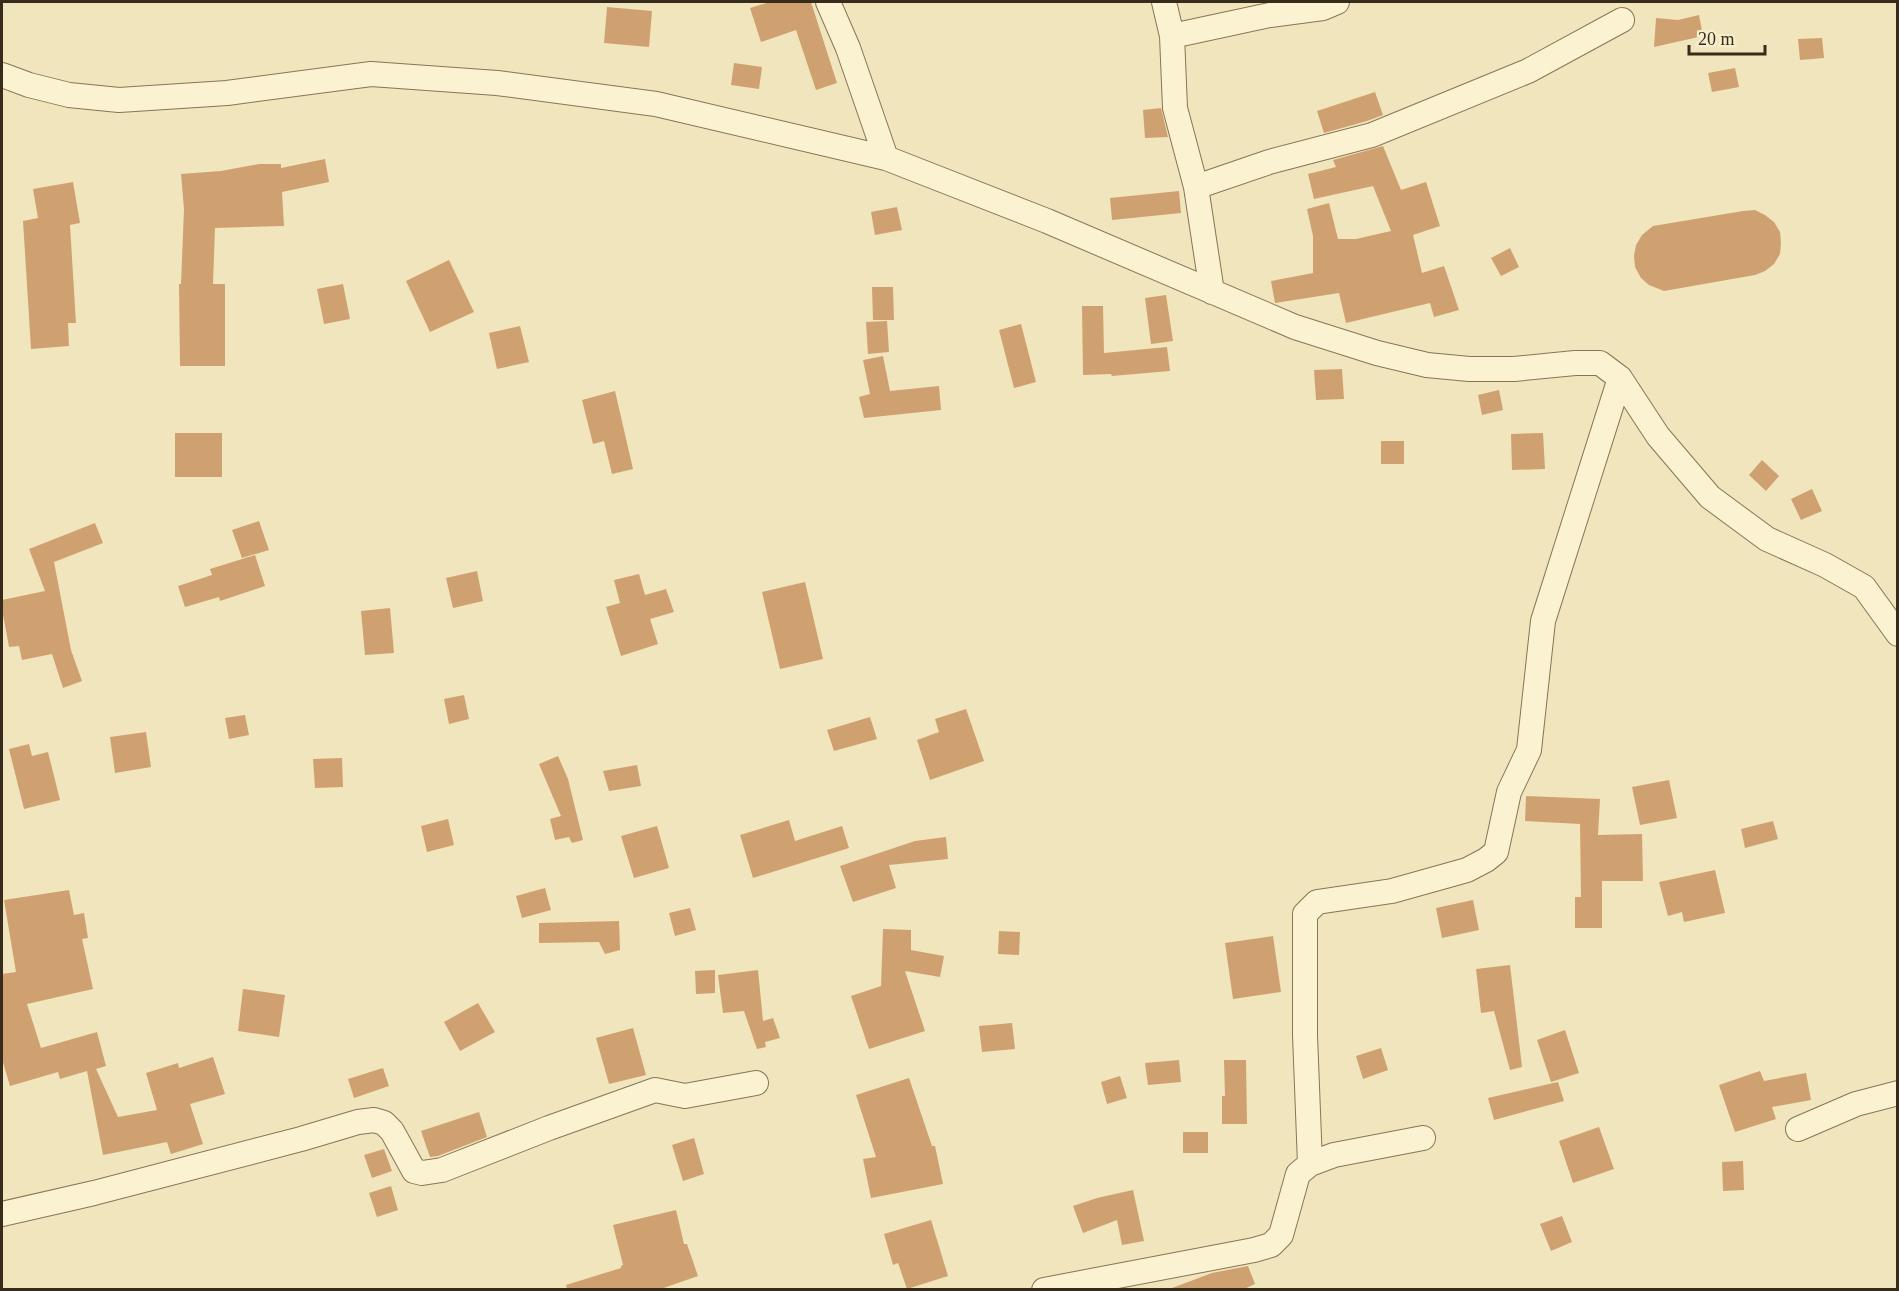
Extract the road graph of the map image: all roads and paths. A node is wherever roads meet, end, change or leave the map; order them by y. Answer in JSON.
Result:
{"nodes":[{"id":1,"x":828,"y":2,"type":"edge"},
{"id":2,"x":1164,"y":2,"type":"edge"},
{"id":3,"x":1337,"y":2,"type":"edge"},
{"id":4,"x":1622,"y":20,"type":"dead end"},
{"id":5,"x":1172,"y":36,"type":"junction"},
{"id":6,"x":2,"y":75,"type":"edge"},
{"id":7,"x":886,"y":158,"type":"junction"},
{"id":8,"x":1196,"y":187,"type":"junction"},
{"id":9,"x":1212,"y":292,"type":"junction"},
{"id":10,"x":1620,"y":378,"type":"junction"},
{"id":11,"x":1898,"y":634,"type":"edge"},
{"id":12,"x":756,"y":1083,"type":"dead end"},
{"id":13,"x":1898,"y":1093,"type":"edge"},
{"id":14,"x":1798,"y":1129,"type":"dead end"},
{"id":15,"x":1423,"y":1138,"type":"dead end"},
{"id":16,"x":1310,"y":1164,"type":"junction"},
{"id":17,"x":2,"y":1215,"type":"edge"},
{"id":18,"x":1044,"y":1290,"type":"edge"}],
"edges":[{"from":1,"to":7,"type":"street"},
{"from":2,"to":5,"type":"street"},
{"from":3,"to":5,"type":"street"},
{"from":4,"to":8,"type":"street"},
{"from":5,"to":8,"type":"street"},
{"from":6,"to":7,"type":"street"},
{"from":7,"to":9,"type":"street"},
{"from":8,"to":9,"type":"street"},
{"from":9,"to":10,"type":"street"},
{"from":10,"to":11,"type":"street"},
{"from":10,"to":16,"type":"street"},
{"from":12,"to":17,"type":"street"},
{"from":13,"to":14,"type":"street"},
{"from":15,"to":16,"type":"street"},
{"from":16,"to":18,"type":"street"}]}
